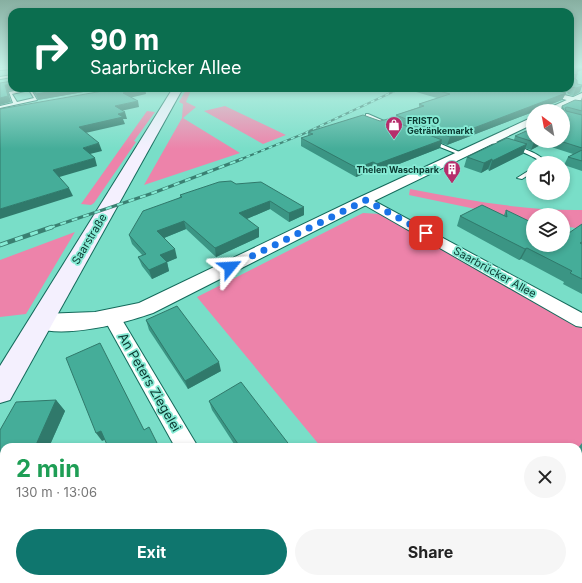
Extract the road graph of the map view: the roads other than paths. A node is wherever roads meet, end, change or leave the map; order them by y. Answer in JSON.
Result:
{"nodes":[{"id":1,"x":11,"y":94,"type":"edge"},
{"id":2,"x":33,"y":94,"type":"edge"},
{"id":3,"x":174,"y":94,"type":"edge"},
{"id":4,"x":548,"y":94,"type":"edge"},
{"id":5,"x":575,"y":101,"type":"edge"},
{"id":6,"x":43,"y":103,"type":"edge"},
{"id":7,"x":16,"y":104,"type":"junction"},
{"id":8,"x":0,"y":107,"type":"edge"},
{"id":9,"x":0,"y":112,"type":"edge"},
{"id":10,"x":367,"y":114,"type":"dead end"},
{"id":11,"x":526,"y":123,"type":"edge"},
{"id":12,"x":395,"y":126,"type":"edge"},
{"id":13,"x":430,"y":141,"type":"edge"},
{"id":14,"x":489,"y":141,"type":"junction"},
{"id":15,"x":462,"y":154,"type":"junction"},
{"id":16,"x":535,"y":156,"type":"edge"},
{"id":17,"x":526,"y":174,"type":"edge"},
{"id":18,"x":520,"y":178,"type":"dead end"},
{"id":19,"x":366,"y":200,"type":"junction"},
{"id":20,"x":112,"y":317,"type":"junction"},
{"id":21,"x":582,"y":320,"type":"edge"},
{"id":22,"x":42,"y":322,"type":"junction"},
{"id":23,"x":0,"y":390,"type":"edge"},
{"id":24,"x":185,"y":443,"type":"edge"}],
"edges":[{"from":1,"to":7,"type":"lane"},
{"from":2,"to":7,"type":"lane"},
{"from":3,"to":22,"type":"main road","name":"Saarstraße"},
{"from":4,"to":5,"type":"street"},
{"from":6,"to":9,"type":"street"},
{"from":7,"to":8,"type":"lane"},
{"from":10,"to":12,"type":"lane"},
{"from":11,"to":14,"type":"street"},
{"from":13,"to":15,"type":"lane"},
{"from":14,"to":15,"type":"street"},
{"from":14,"to":16,"type":"lane"},
{"from":15,"to":19,"type":"street"},
{"from":17,"to":18,"type":"lane"},
{"from":19,"to":20,"type":"street"},
{"from":19,"to":21,"type":"street","name":"Saarbrücker Allee"},
{"from":20,"to":22,"type":"street"},
{"from":20,"to":24,"type":"street","name":"An Peters Ziegelei"},
{"from":22,"to":23,"type":"main road","name":"Saarstraße"}]}
